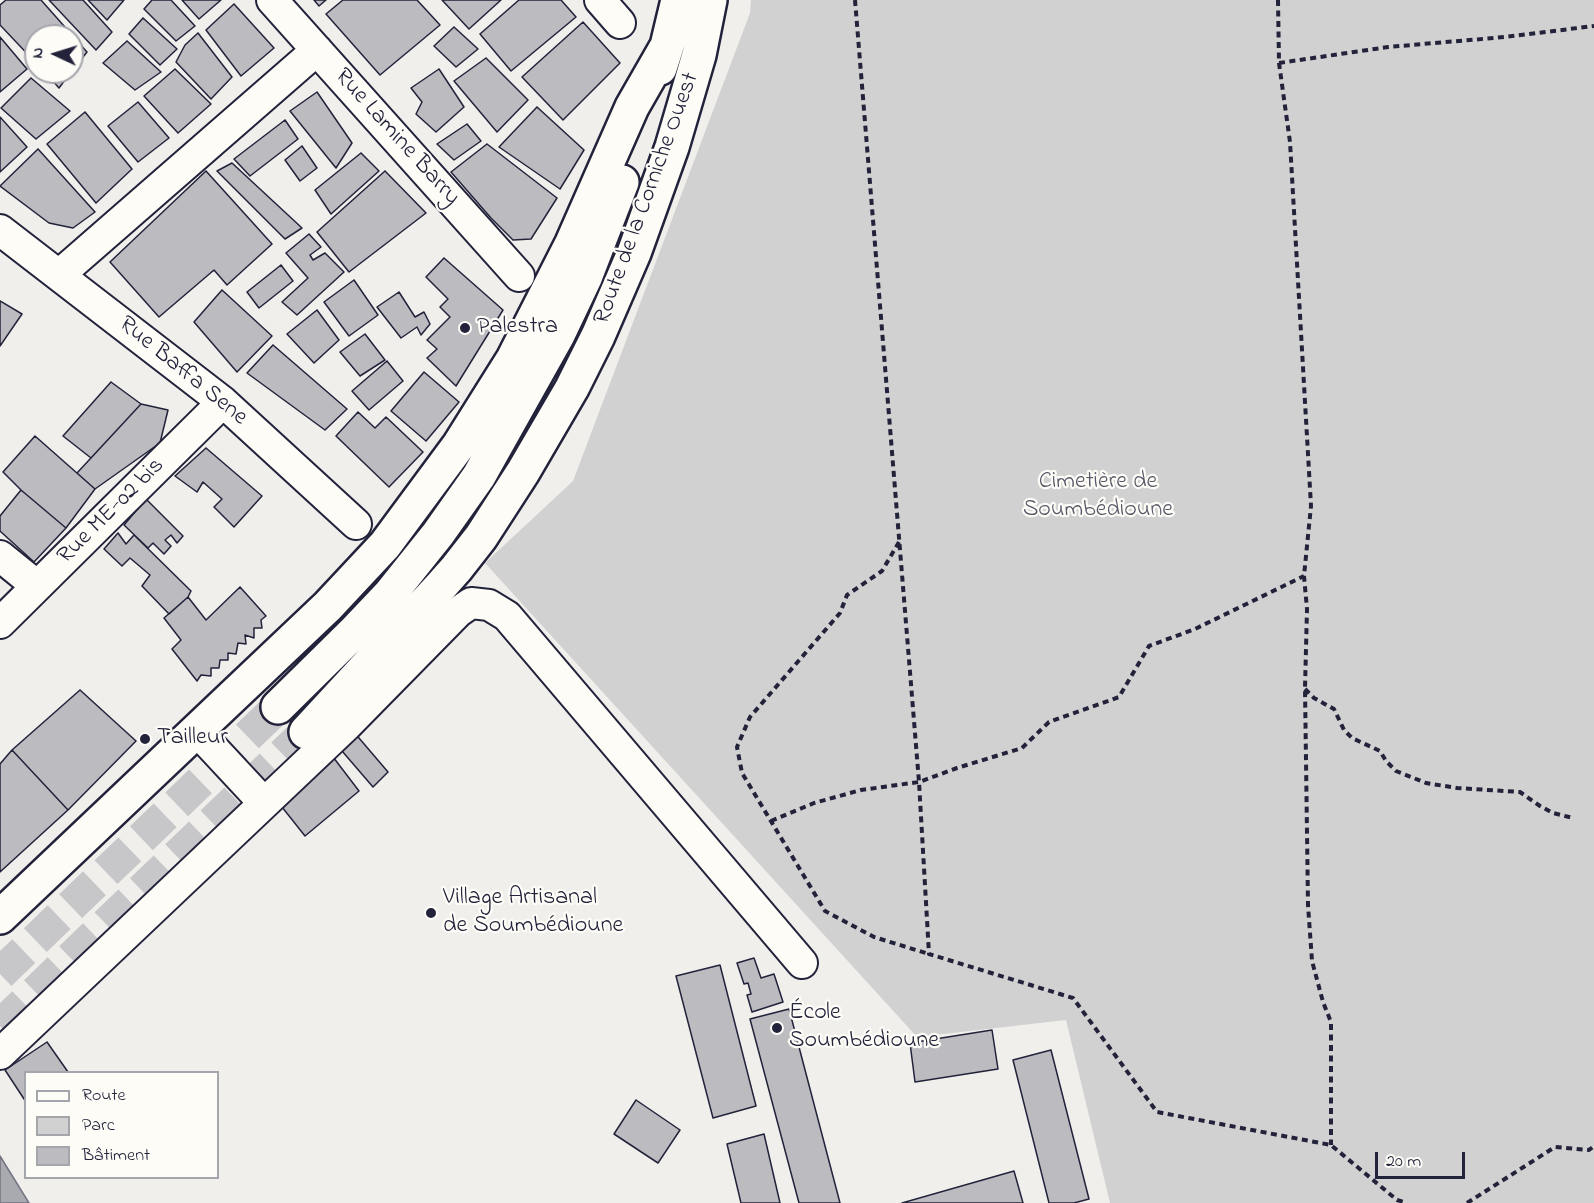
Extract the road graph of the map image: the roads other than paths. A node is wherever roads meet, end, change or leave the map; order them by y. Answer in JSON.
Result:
{"nodes":[{"id":1,"x":272,"y":0,"type":"edge"},
{"id":2,"x":600,"y":0,"type":"edge"},
{"id":3,"x":678,"y":0,"type":"edge"},
{"id":4,"x":710,"y":0,"type":"edge"},
{"id":5,"x":620,"y":24,"type":"dead end"},
{"id":6,"x":667,"y":46,"type":"junction"},
{"id":7,"x":317,"y":50,"type":"junction"},
{"id":8,"x":0,"y":230,"type":"edge"},
{"id":9,"x":59,"y":275,"type":"junction"},
{"id":10,"x":519,"y":276,"type":"dead end"},
{"id":11,"x":223,"y":402,"type":"junction"},
{"id":12,"x":356,"y":524,"type":"dead end"},
{"id":13,"x":0,"y":556,"type":"edge"},
{"id":14,"x":37,"y":586,"type":"junction"},
{"id":15,"x":0,"y":623,"type":"edge"},
{"id":16,"x":278,"y":707,"type":"tunnel mouth"},
{"id":17,"x":197,"y":731,"type":"junction"},
{"id":18,"x":306,"y":732,"type":"tunnel mouth"},
{"id":19,"x":264,"y":803,"type":"junction"},
{"id":20,"x":0,"y":917,"type":"edge"},
{"id":21,"x":802,"y":963,"type":"dead end"},
{"id":22,"x":0,"y":1054,"type":"edge"}],
"edges":[{"from":1,"to":7,"type":"street","name":"Rue Lamine Barry"},
{"from":2,"to":5,"type":"street"},
{"from":3,"to":6,"type":"highway","name":"Route de la Corniche Ouest"},
{"from":4,"to":18,"type":"highway","name":"Route de la Corniche Ouest"},
{"from":6,"to":16,"type":"highway","name":"Route de la Corniche Ouest"},
{"from":6,"to":17,"type":"highway"},
{"from":7,"to":9,"type":"street"},
{"from":7,"to":10,"type":"street","name":"Rue Lamine Barry"},
{"from":8,"to":9,"type":"street","name":"Rue Baffa Sene"},
{"from":9,"to":11,"type":"street","name":"Rue Baffa Sene"},
{"from":11,"to":12,"type":"street","name":"Rue Baffa Sene"},
{"from":11,"to":14,"type":"street","name":"Rue ME-02 bis"},
{"from":13,"to":14,"type":"street"},
{"from":14,"to":15,"type":"street","name":"Rue ME-02 bis"},
{"from":17,"to":19,"type":"street"},
{"from":17,"to":20,"type":"highway"},
{"from":19,"to":21,"type":"street"},
{"from":19,"to":22,"type":"street"}]}
